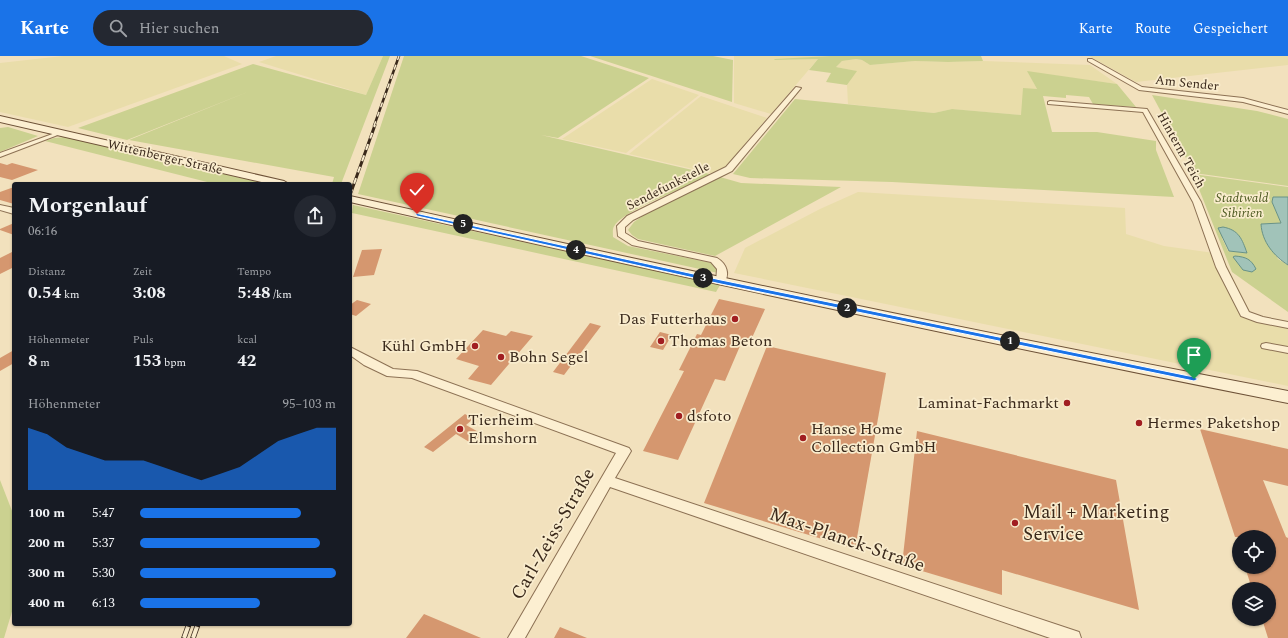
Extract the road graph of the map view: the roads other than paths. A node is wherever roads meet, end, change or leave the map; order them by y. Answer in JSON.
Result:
{"nodes":[{"id":1,"x":1090,"y":60,"type":"dead end"},
{"id":2,"x":798,"y":88,"type":"dead end"},
{"id":3,"x":1050,"y":103,"type":"dead end"},
{"id":4,"x":1288,"y":112,"type":"edge"},
{"id":5,"x":0,"y":119,"type":"edge"},
{"id":6,"x":60,"y":133,"type":"junction"},
{"id":7,"x":0,"y":155,"type":"edge"},
{"id":8,"x":275,"y":182,"type":"edge"},
{"id":9,"x":355,"y":200,"type":"edge"},
{"id":10,"x":0,"y":207,"type":"edge"},
{"id":11,"x":12,"y":210,"type":"edge"},
{"id":12,"x":721,"y":282,"type":"junction"},
{"id":13,"x":1288,"y":325,"type":"edge"},
{"id":14,"x":1266,"y":346,"type":"dead end"},
{"id":15,"x":1288,"y":350,"type":"edge"},
{"id":16,"x":352,"y":351,"type":"edge"},
{"id":17,"x":1288,"y":396,"type":"edge"},
{"id":18,"x":607,"y":481,"type":"junction"},
{"id":19,"x":516,"y":638,"type":"edge"},
{"id":20,"x":1073,"y":638,"type":"edge"}],
"edges":[{"from":1,"to":4,"type":"street","name":"Am Sender"},
{"from":2,"to":12,"type":"street","name":"Sendefunkstelle"},
{"from":3,"to":13,"type":"street","name":"Hinterm Teich"},
{"from":5,"to":6,"type":"main road","name":"Wittenberger Straße"},
{"from":6,"to":7,"type":"street"},
{"from":6,"to":8,"type":"main road","name":"Wittenberger Straße"},
{"from":9,"to":12,"type":"main road"},
{"from":10,"to":11,"type":"street"},
{"from":12,"to":17,"type":"main road"},
{"from":14,"to":15,"type":"street"},
{"from":16,"to":18,"type":"street","name":"Carl-Zeiss-Straße"},
{"from":18,"to":19,"type":"street","name":"Carl-Zeiss-Straße"},
{"from":18,"to":20,"type":"street","name":"Max-Planck-Straße"}]}
